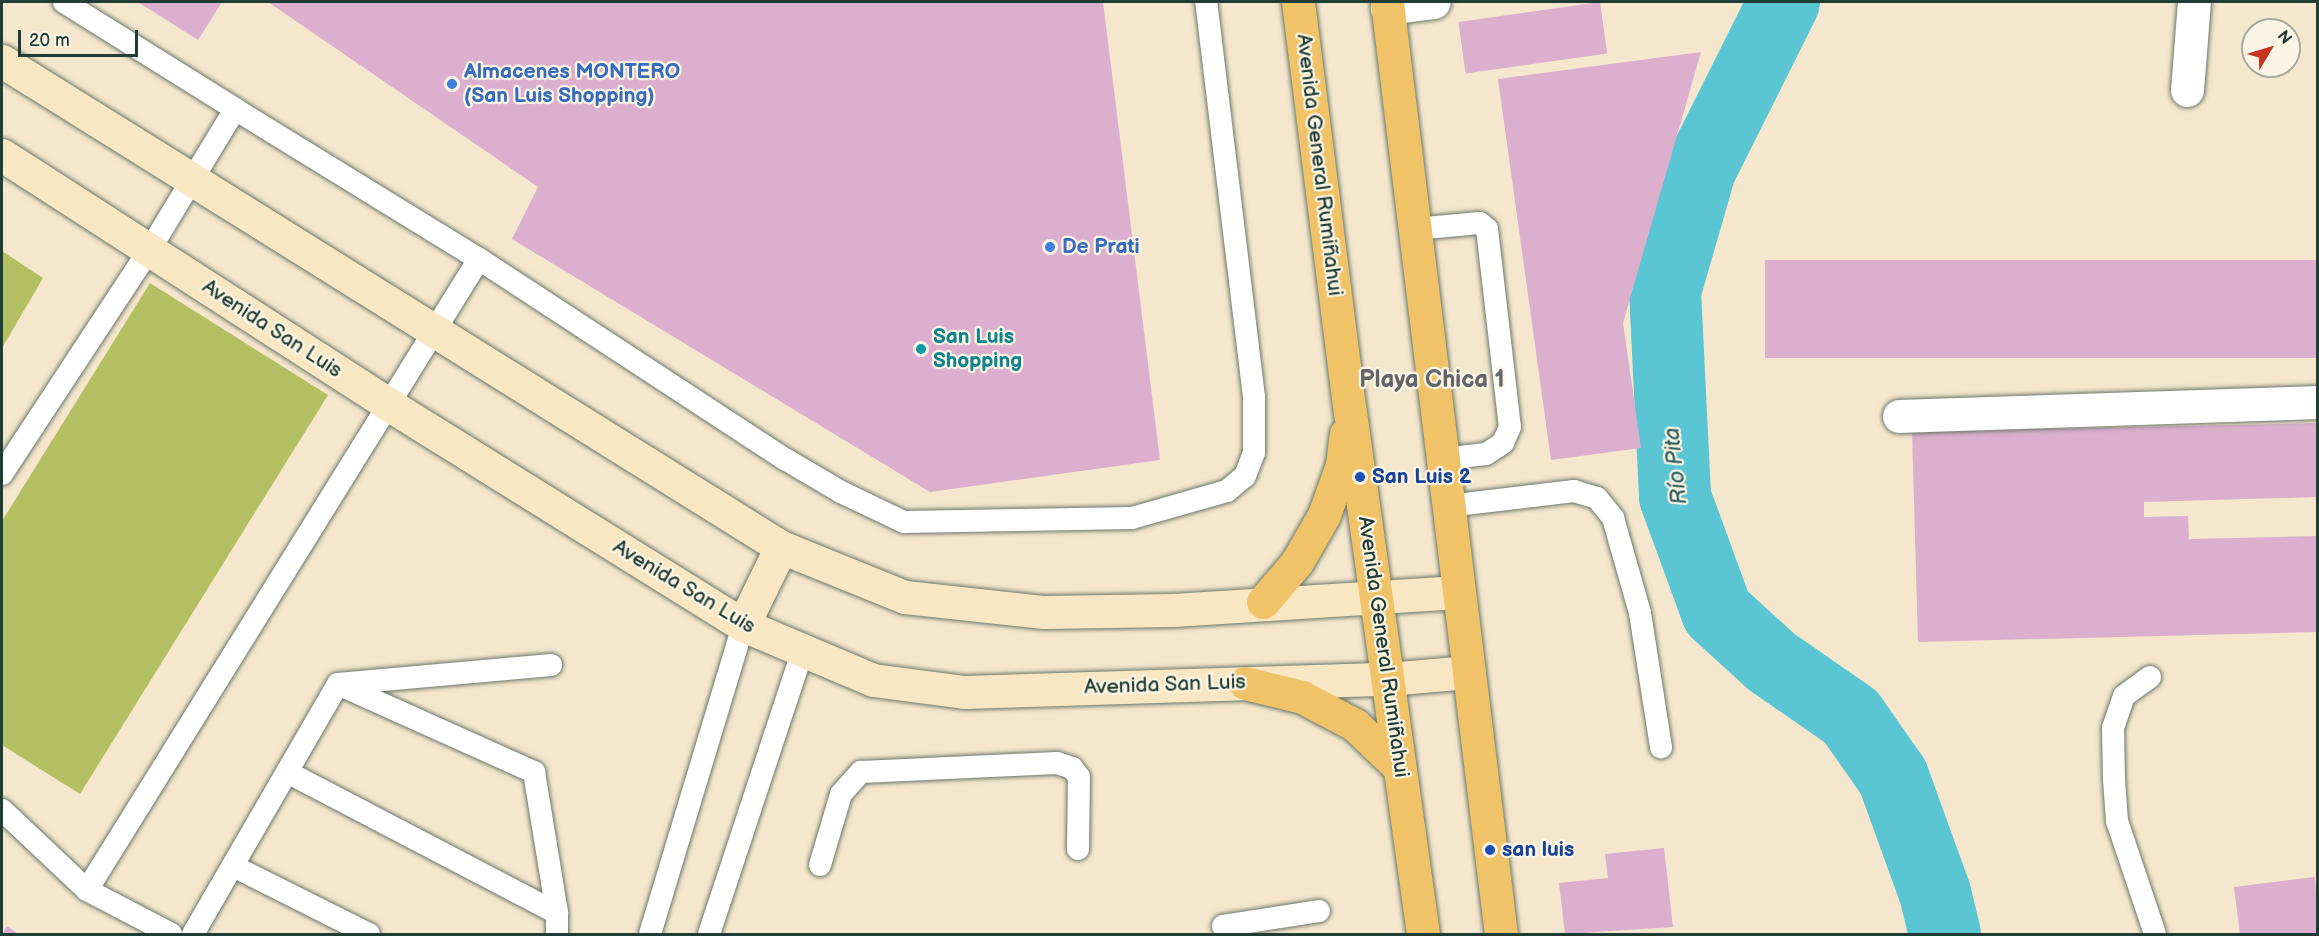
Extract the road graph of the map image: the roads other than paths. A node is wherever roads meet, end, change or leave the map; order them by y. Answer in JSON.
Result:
{"nodes":[{"id":1,"x":64,"y":2,"type":"edge"},
{"id":2,"x":1206,"y":2,"type":"edge"},
{"id":3,"x":1298,"y":2,"type":"edge"},
{"id":4,"x":1434,"y":2,"type":"edge"},
{"id":5,"x":2194,"y":2,"type":"edge"},
{"id":6,"x":1387,"y":5,"type":"edge"},
{"id":7,"x":2,"y":61,"type":"edge"},
{"id":8,"x":2187,"y":90,"type":"dead end"},
{"id":9,"x":235,"y":109,"type":"junction"},
{"id":10,"x":2,"y":155,"type":"edge"},
{"id":11,"x":193,"y":178,"type":"junction"},
{"id":12,"x":1414,"y":229,"type":"junction"},
{"id":13,"x":150,"y":249,"type":"junction"},
{"id":14,"x":479,"y":259,"type":"junction"},
{"id":15,"x":435,"y":332,"type":"junction"},
{"id":16,"x":2318,"y":402,"type":"edge"},
{"id":17,"x":390,"y":406,"type":"junction"},
{"id":18,"x":1350,"y":412,"type":"junction"},
{"id":19,"x":1899,"y":416,"type":"dead end"},
{"id":20,"x":1442,"y":459,"type":"junction"},
{"id":21,"x":2,"y":474,"type":"edge"},
{"id":22,"x":1448,"y":506,"type":"junction"},
{"id":23,"x":781,"y":547,"type":"junction"},
{"id":24,"x":1458,"y":592,"type":"junction"},
{"id":25,"x":1375,"y":596,"type":"junction"},
{"id":26,"x":1263,"y":602,"type":"junction"},
{"id":27,"x":743,"y":625,"type":"junction"},
{"id":28,"x":802,"y":652,"type":"junction"},
{"id":29,"x":551,"y":665,"type":"dead end"},
{"id":30,"x":1469,"y":672,"type":"junction"},
{"id":31,"x":2150,"y":676,"type":"dead end"},
{"id":32,"x":1387,"y":679,"type":"junction"},
{"id":33,"x":1245,"y":683,"type":"junction"},
{"id":34,"x":338,"y":684,"type":"junction"},
{"id":35,"x":1661,"y":747,"type":"dead end"},
{"id":36,"x":1398,"y":766,"type":"junction"},
{"id":37,"x":288,"y":772,"type":"junction"},
{"id":38,"x":2,"y":810,"type":"edge"},
{"id":39,"x":1078,"y":849,"type":"dead end"},
{"id":40,"x":820,"y":865,"type":"dead end"},
{"id":41,"x":233,"y":866,"type":"junction"},
{"id":42,"x":87,"y":890,"type":"junction"},
{"id":43,"x":1319,"y":911,"type":"dead end"},
{"id":44,"x":557,"y":924,"type":"edge"},
{"id":45,"x":1223,"y":926,"type":"dead end"},
{"id":46,"x":171,"y":934,"type":"edge"},
{"id":47,"x":193,"y":934,"type":"edge"},
{"id":48,"x":369,"y":934,"type":"edge"},
{"id":49,"x":650,"y":934,"type":"edge"},
{"id":50,"x":710,"y":934,"type":"edge"},
{"id":51,"x":1423,"y":934,"type":"edge"},
{"id":52,"x":1501,"y":934,"type":"edge"},
{"id":53,"x":2155,"y":934,"type":"edge"}],
"edges":[{"from":1,"to":9,"type":"lane"},
{"from":2,"to":14,"type":"lane"},
{"from":3,"to":18,"type":"highway","name":"Avenida General Rumiñahui"},
{"from":4,"to":6,"type":"street"},
{"from":5,"to":8,"type":"street"},
{"from":6,"to":12,"type":"highway"},
{"from":7,"to":11,"type":"main road"},
{"from":9,"to":11,"type":"lane"},
{"from":9,"to":14,"type":"lane"},
{"from":10,"to":13,"type":"main road","name":"Avenida San Luis"},
{"from":11,"to":13,"type":"lane"},
{"from":11,"to":15,"type":"main road"},
{"from":12,"to":20,"type":"highway"},
{"from":12,"to":20,"type":"lane"},
{"from":13,"to":17,"type":"main road","name":"Avenida San Luis"},
{"from":13,"to":21,"type":"lane"},
{"from":14,"to":15,"type":"lane"},
{"from":15,"to":17,"type":"lane"},
{"from":15,"to":23,"type":"main road"},
{"from":16,"to":19,"type":"street"},
{"from":17,"to":27,"type":"main road","name":"Avenida San Luis"},
{"from":17,"to":42,"type":"lane"},
{"from":18,"to":25,"type":"highway","name":"Avenida General Rumiñahui"},
{"from":18,"to":26,"type":"highway"},
{"from":20,"to":22,"type":"highway"},
{"from":22,"to":24,"type":"highway"},
{"from":22,"to":35,"type":"lane"},
{"from":23,"to":26,"type":"main road"},
{"from":23,"to":27,"type":"main road"},
{"from":24,"to":25,"type":"main road"},
{"from":24,"to":30,"type":"highway"},
{"from":25,"to":26,"type":"main road"},
{"from":25,"to":32,"type":"highway","name":"Avenida General Rumiñahui"},
{"from":27,"to":28,"type":"main road","name":"Avenida San Luis"},
{"from":27,"to":49,"type":"lane"},
{"from":28,"to":33,"type":"main road","name":"Avenida San Luis"},
{"from":28,"to":50,"type":"lane"},
{"from":29,"to":34,"type":"lane"},
{"from":30,"to":32,"type":"main road","name":"Avenida San Luis"},
{"from":30,"to":52,"type":"highway"},
{"from":31,"to":53,"type":"lane"},
{"from":32,"to":33,"type":"main road","name":"Avenida San Luis"},
{"from":32,"to":36,"type":"highway","name":"Avenida General Rumiñahui"},
{"from":33,"to":36,"type":"highway"},
{"from":34,"to":37,"type":"lane"},
{"from":34,"to":44,"type":"lane"},
{"from":36,"to":51,"type":"highway","name":"Avenida General Rumiñahui"},
{"from":37,"to":41,"type":"lane"},
{"from":37,"to":44,"type":"lane"},
{"from":38,"to":42,"type":"lane"},
{"from":39,"to":40,"type":"lane"},
{"from":41,"to":47,"type":"lane"},
{"from":41,"to":48,"type":"lane"},
{"from":42,"to":46,"type":"lane"},
{"from":43,"to":45,"type":"lane"}]}
